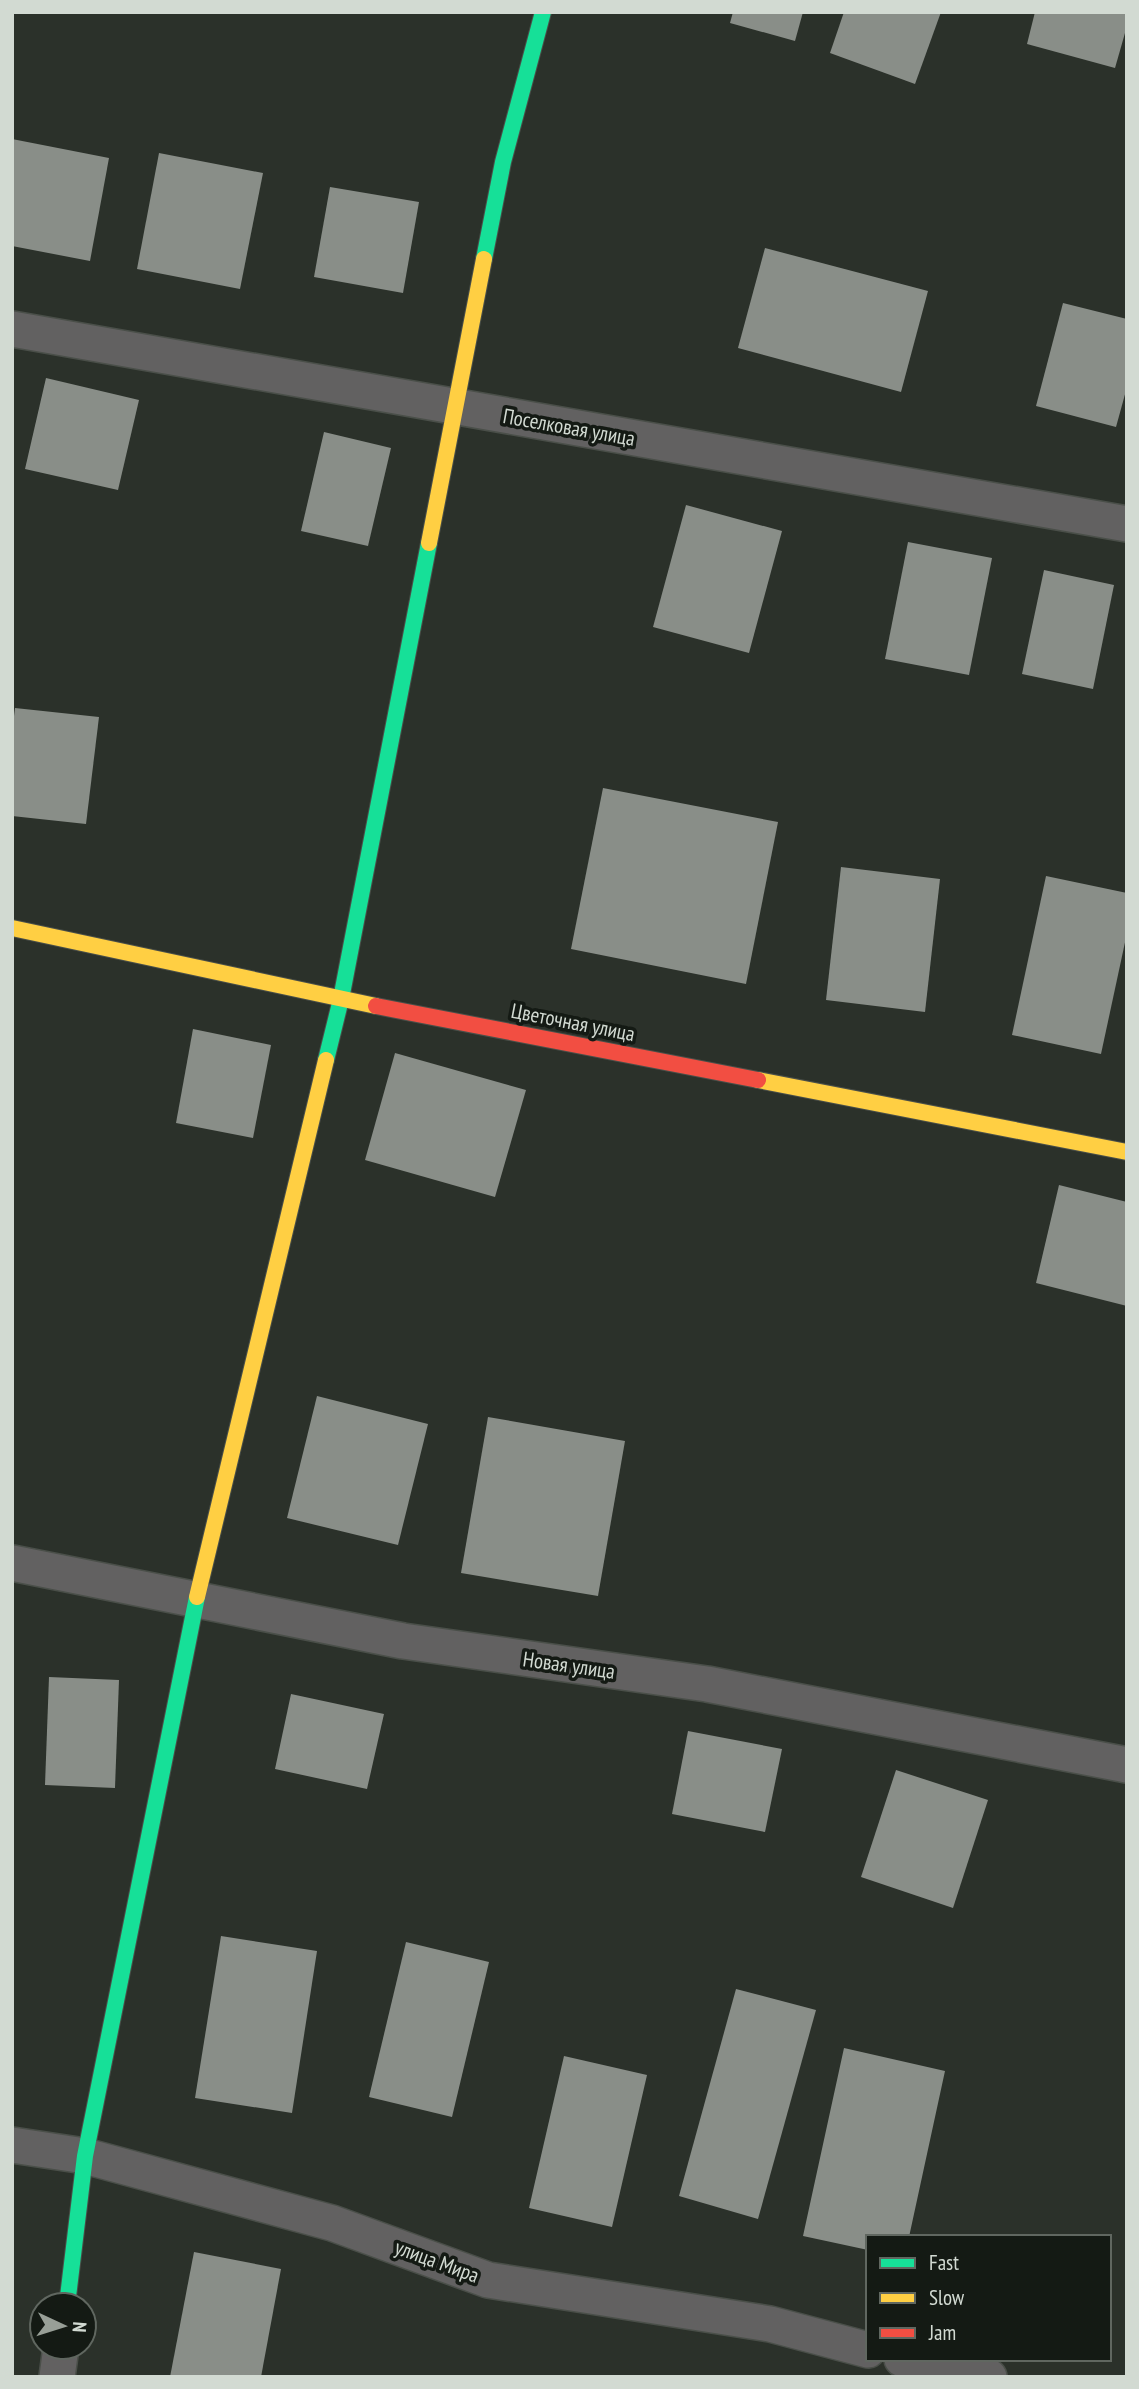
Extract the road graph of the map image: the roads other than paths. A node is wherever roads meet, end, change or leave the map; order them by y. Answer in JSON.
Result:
{"nodes":[{"id":1,"x":543,"y":12,"type":"edge"},
{"id":2,"x":12,"y":329,"type":"edge"},
{"id":3,"x":454,"y":408,"type":"junction"},
{"id":4,"x":1127,"y":524,"type":"edge"},
{"id":5,"x":12,"y":929,"type":"edge"},
{"id":6,"x":341,"y":999,"type":"junction"},
{"id":7,"x":1127,"y":1152,"type":"edge"},
{"id":8,"x":12,"y":1563,"type":"edge"},
{"id":9,"x":196,"y":1600,"type":"junction"},
{"id":10,"x":1127,"y":1765,"type":"edge"},
{"id":11,"x":12,"y":2145,"type":"edge"},
{"id":12,"x":85,"y":2156,"type":"junction"},
{"id":13,"x":68,"y":2291,"type":"edge"},
{"id":14,"x":866,"y":2349,"type":"edge"},
{"id":15,"x":909,"y":2361,"type":"edge"},
{"id":16,"x":989,"y":2377,"type":"edge"}],
"edges":[{"from":1,"to":3,"type":"street"},
{"from":2,"to":3,"type":"street","name":"Поселковая улица"},
{"from":3,"to":4,"type":"street","name":"Поселковая улица"},
{"from":3,"to":6,"type":"street"},
{"from":5,"to":6,"type":"street","name":"Цветочная улица"},
{"from":6,"to":7,"type":"street","name":"Цветочная улица"},
{"from":6,"to":9,"type":"street"},
{"from":8,"to":9,"type":"street","name":"Новая улица"},
{"from":9,"to":10,"type":"street","name":"Новая улица"},
{"from":9,"to":12,"type":"street"},
{"from":11,"to":12,"type":"street","name":"улица Мира"},
{"from":12,"to":13,"type":"street"},
{"from":12,"to":14,"type":"street","name":"улица Мира"},
{"from":15,"to":16,"type":"street"}]}
